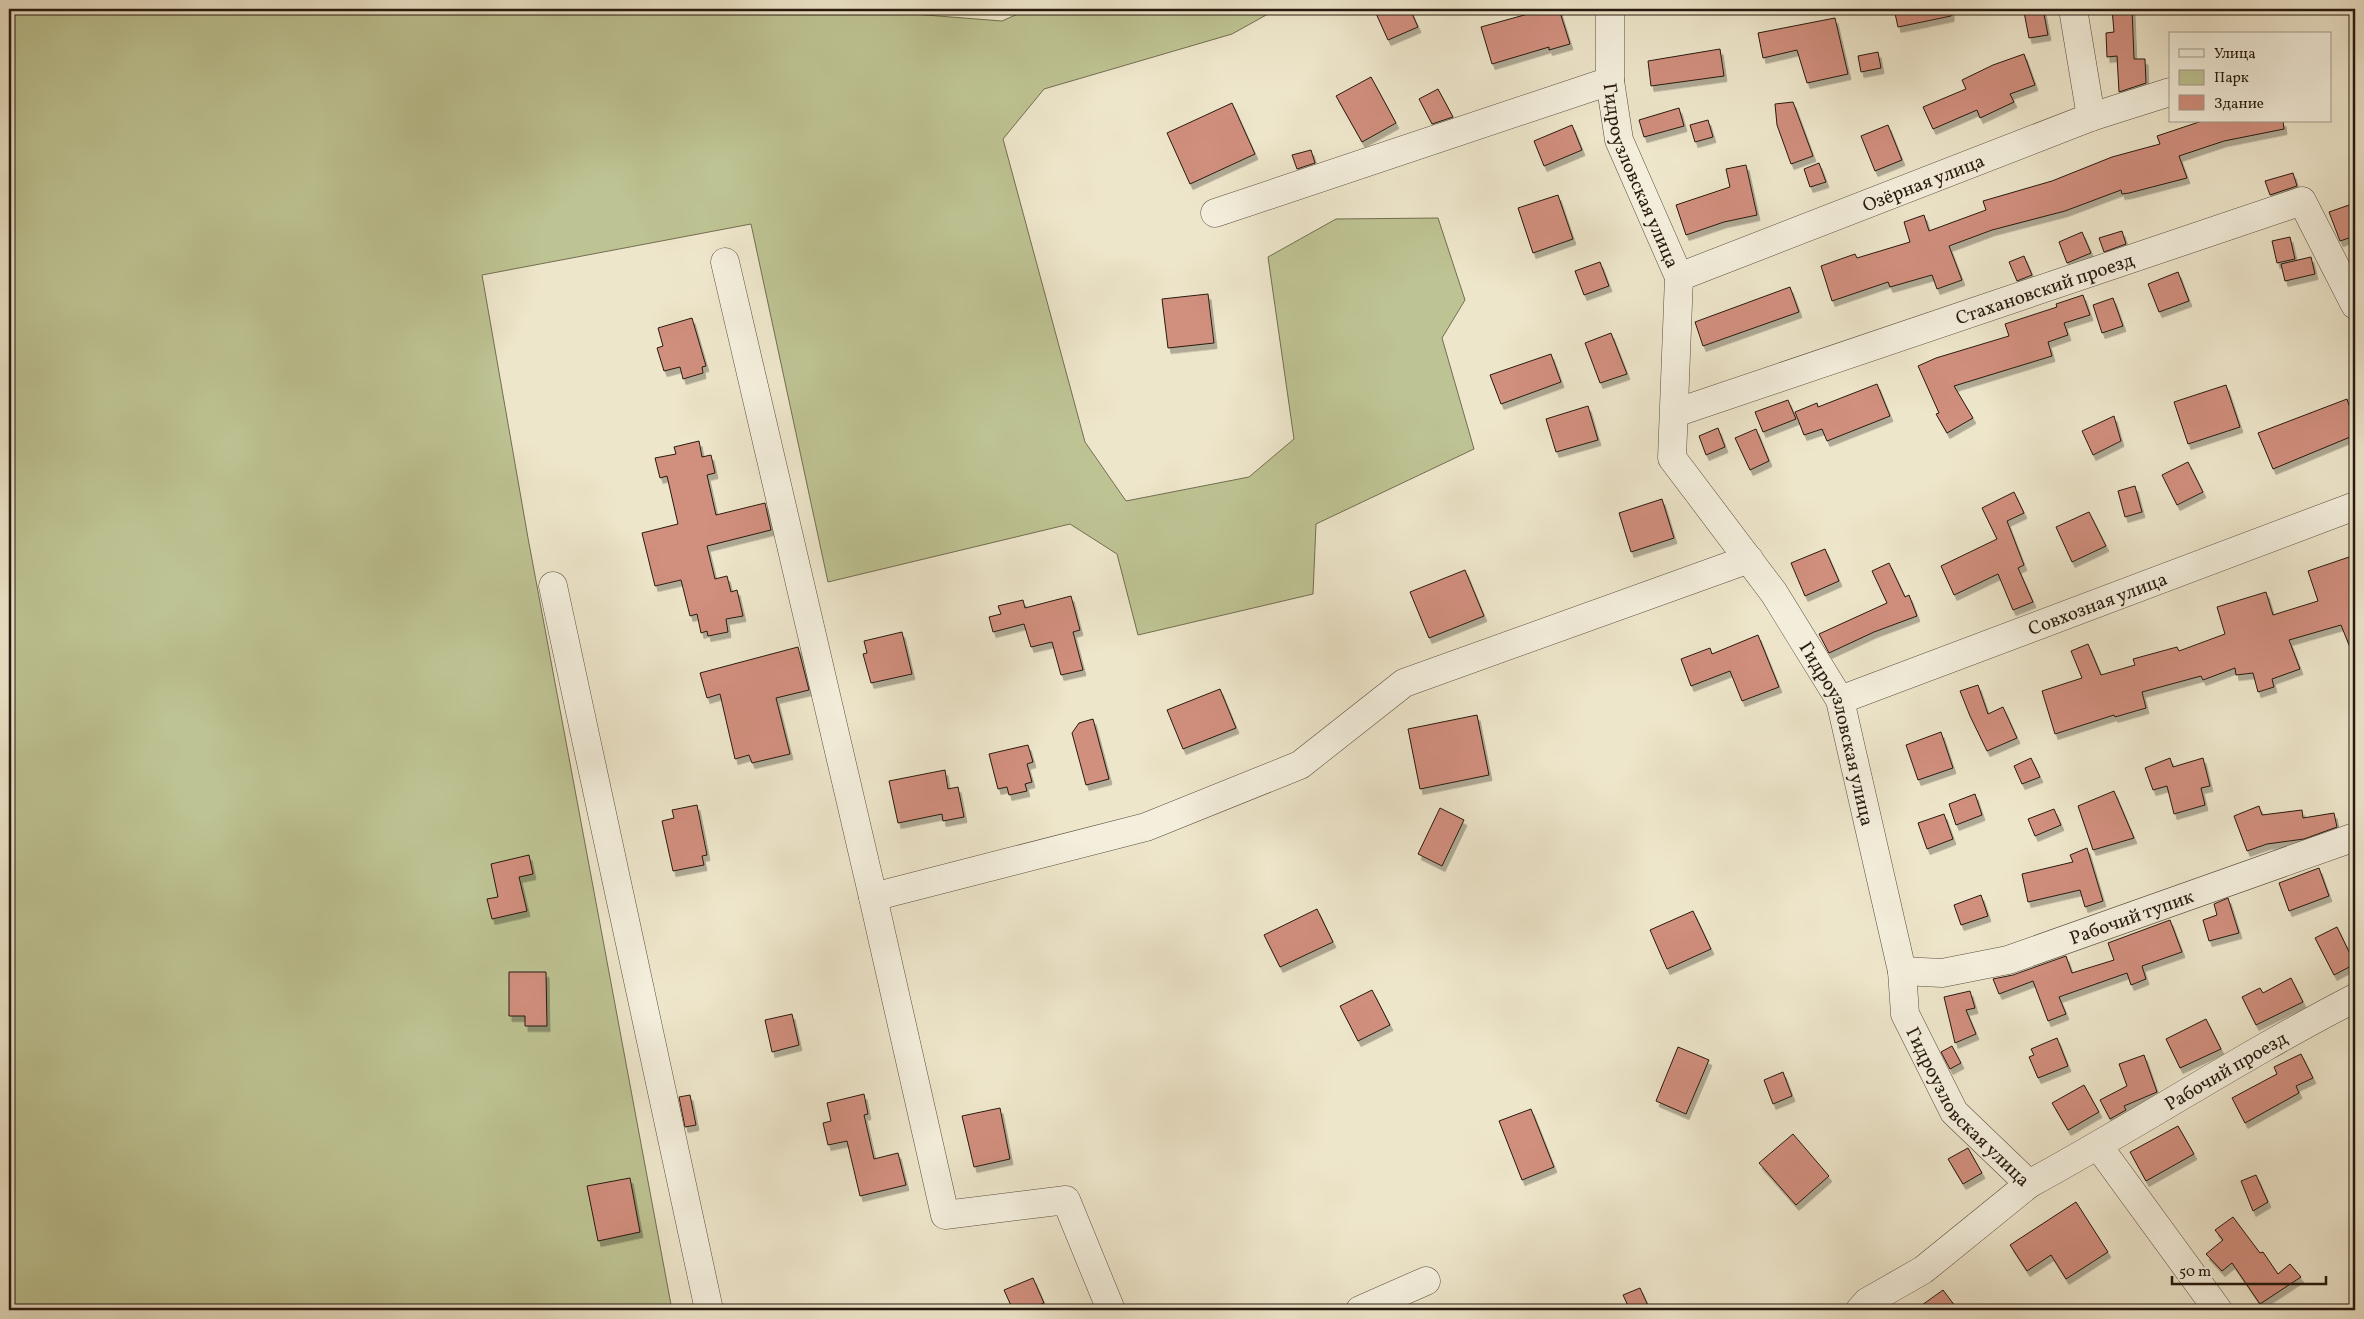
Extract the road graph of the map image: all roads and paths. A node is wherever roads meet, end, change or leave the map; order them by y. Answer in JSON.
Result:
{"nodes":[{"id":1,"x":1610,"y":9,"type":"edge"},
{"id":2,"x":2073,"y":9,"type":"edge"},
{"id":3,"x":1610,"y":81,"type":"junction"},
{"id":4,"x":2169,"y":92,"type":"edge"},
{"id":5,"x":2091,"y":117,"type":"junction"},
{"id":6,"x":1215,"y":213,"type":"dead end"},
{"id":7,"x":725,"y":262,"type":"dead end"},
{"id":8,"x":1679,"y":278,"type":"junction"},
{"id":9,"x":2355,"y":305,"type":"edge"},
{"id":10,"x":1675,"y":413,"type":"junction"},
{"id":11,"x":2355,"y":506,"type":"edge"},
{"id":12,"x":1748,"y":559,"type":"junction"},
{"id":13,"x":554,"y":586,"type":"dead end"},
{"id":14,"x":1840,"y":700,"type":"junction"},
{"id":15,"x":2355,"y":837,"type":"edge"},
{"id":16,"x":874,"y":897,"type":"junction"},
{"id":17,"x":1902,"y":971,"type":"junction"},
{"id":18,"x":2355,"y":998,"type":"edge"},
{"id":19,"x":2098,"y":1146,"type":"junction"},
{"id":20,"x":2029,"y":1184,"type":"junction"},
{"id":21,"x":1426,"y":1281,"type":"dead end"},
{"id":22,"x":708,"y":1310,"type":"edge"},
{"id":23,"x":1111,"y":1310,"type":"edge"},
{"id":24,"x":1360,"y":1310,"type":"edge"},
{"id":25,"x":1860,"y":1310,"type":"edge"},
{"id":26,"x":2218,"y":1310,"type":"edge"}],
"edges":[{"from":1,"to":3,"type":"street","name":"Гидроузловская улица"},
{"from":2,"to":5,"type":"street"},
{"from":3,"to":6,"type":"street"},
{"from":3,"to":8,"type":"street","name":"Гидроузловская улица"},
{"from":4,"to":5,"type":"street","name":"Озёрная улица"},
{"from":5,"to":8,"type":"street","name":"Озёрная улица"},
{"from":7,"to":16,"type":"street"},
{"from":8,"to":10,"type":"street","name":"Гидроузловская улица"},
{"from":9,"to":10,"type":"street","name":"Стахановский проезд"},
{"from":10,"to":12,"type":"street","name":"Гидроузловская улица"},
{"from":11,"to":14,"type":"street","name":"Совхозная улица"},
{"from":12,"to":14,"type":"street","name":"Гидроузловская улица"},
{"from":12,"to":16,"type":"street"},
{"from":13,"to":22,"type":"street"},
{"from":14,"to":17,"type":"street","name":"Гидроузловская улица"},
{"from":15,"to":17,"type":"street","name":"Рабочий тупик"},
{"from":16,"to":23,"type":"street"},
{"from":17,"to":20,"type":"street","name":"Гидроузловская улица"},
{"from":18,"to":19,"type":"street","name":"Рабочий проезд"},
{"from":19,"to":20,"type":"street","name":"Гидроузловская улица"},
{"from":19,"to":26,"type":"street"},
{"from":20,"to":25,"type":"street"},
{"from":21,"to":24,"type":"street"}]}
